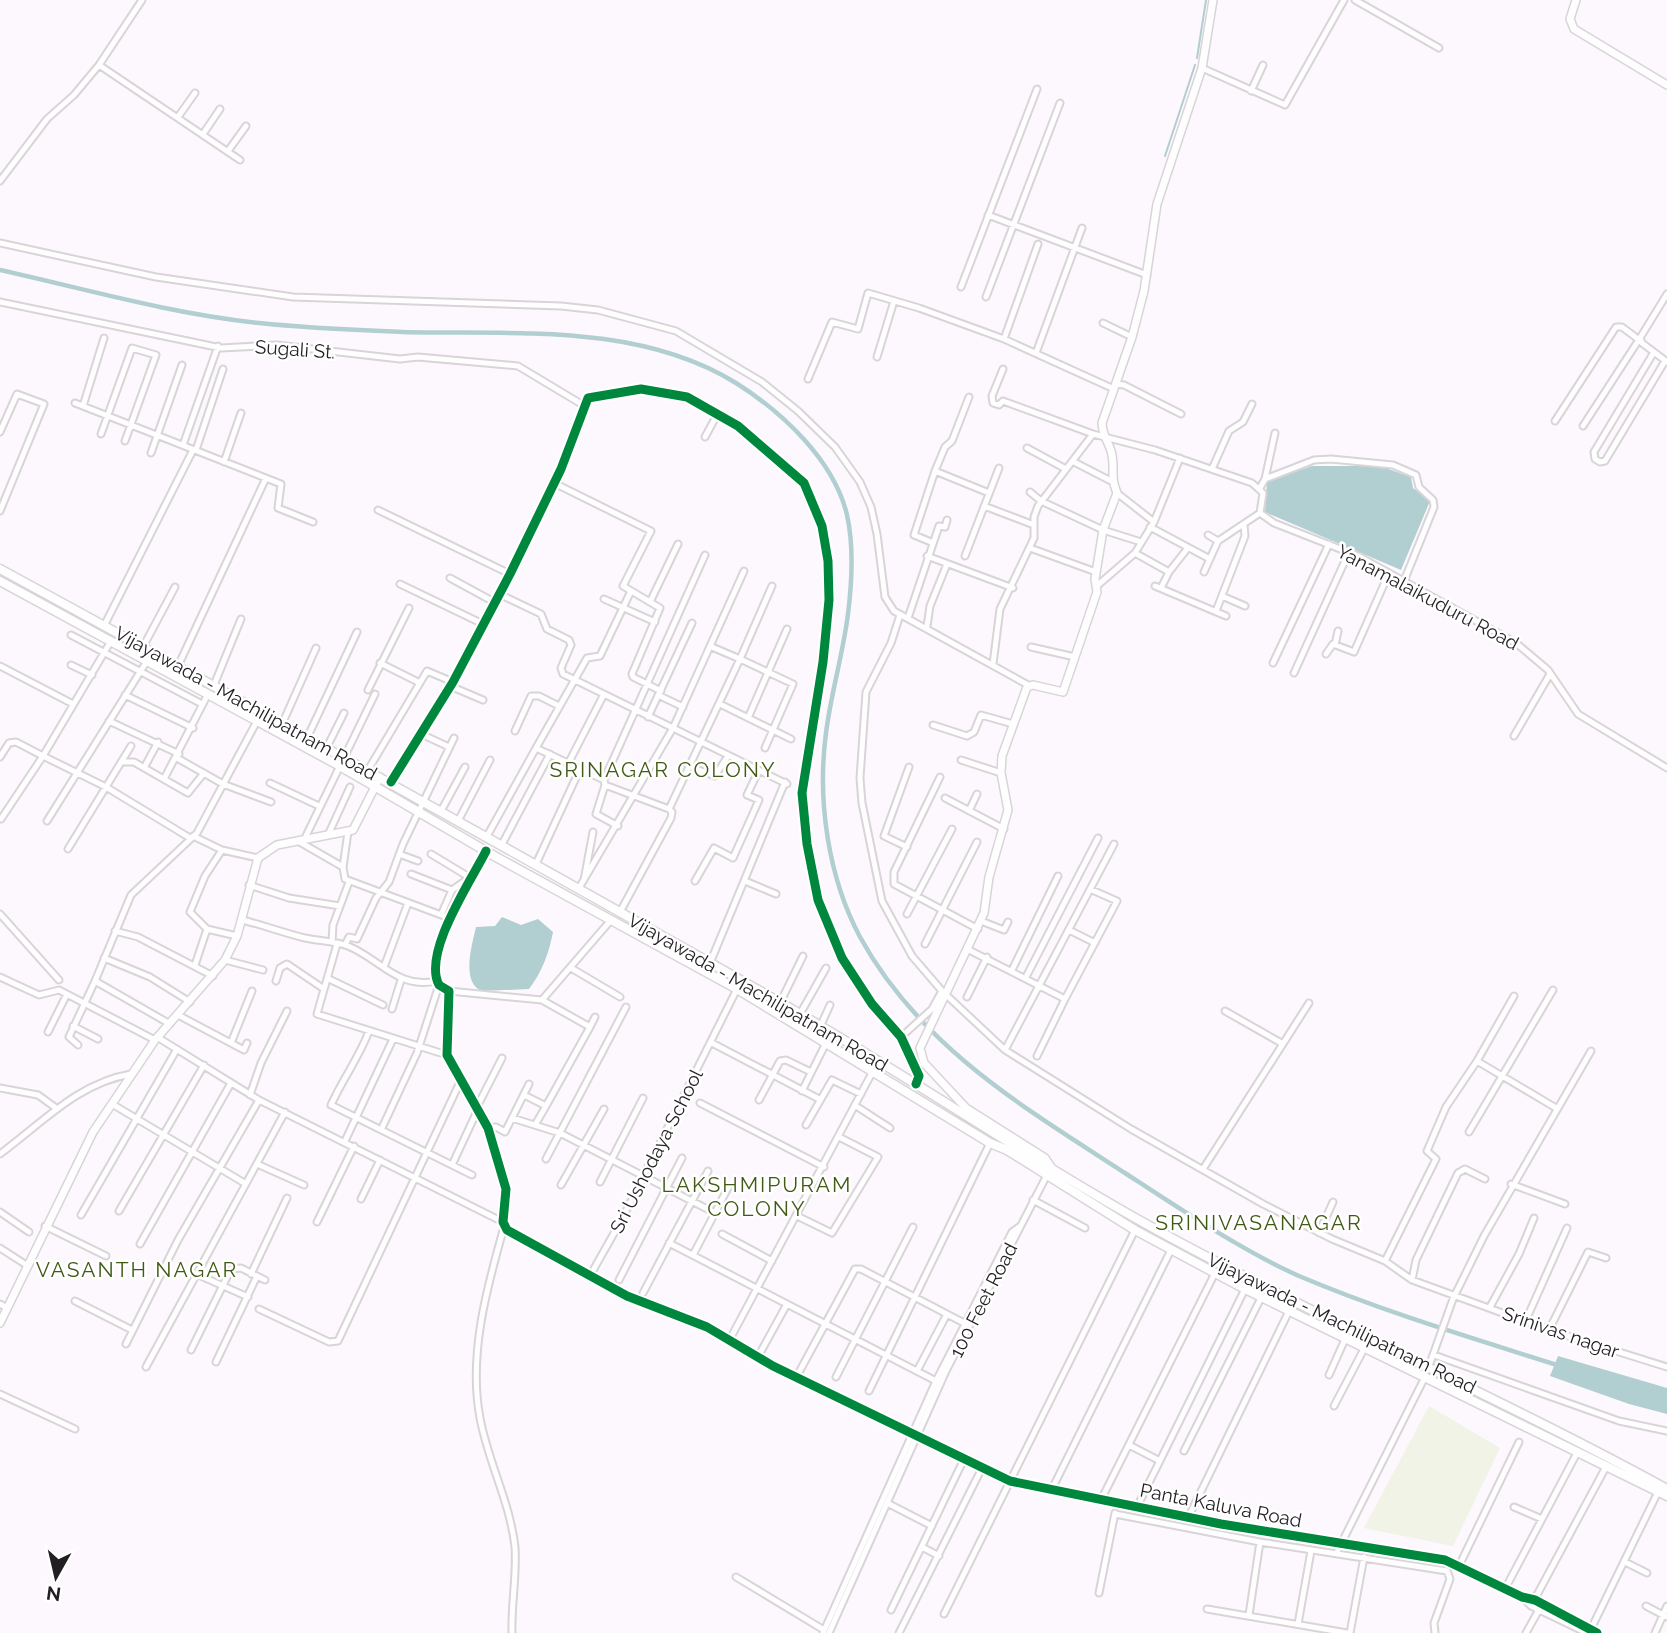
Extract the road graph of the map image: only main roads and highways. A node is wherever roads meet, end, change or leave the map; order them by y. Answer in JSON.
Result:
{"nodes":[{"id":1,"x":1213,"y":0,"type":"edge"},
{"id":2,"x":1576,"y":0,"type":"edge"},
{"id":3,"x":1667,"y":85,"type":"edge"},
{"id":4,"x":0,"y":569,"type":"edge"},
{"id":5,"x":0,"y":581,"type":"edge"},
{"id":6,"x":380,"y":777,"type":"junction"},
{"id":7,"x":375,"y":786,"type":"junction"},
{"id":8,"x":934,"y":1095,"type":"junction"},
{"id":9,"x":958,"y":1101,"type":"junction"},
{"id":10,"x":1049,"y":1171,"type":"junction"},
{"id":11,"x":1090,"y":1191,"type":"junction"},
{"id":12,"x":1083,"y":1199,"type":"junction"},
{"id":13,"x":3,"y":1306,"type":"edge"},
{"id":14,"x":0,"y":1323,"type":"edge"},
{"id":15,"x":1663,"y":1491,"type":"edge"},
{"id":16,"x":1667,"y":1496,"type":"edge"}],
"edges":[{"from":1,"to":9,"type":"main road"},
{"from":2,"to":3,"type":"main road"},
{"from":4,"to":6,"type":"highway","name":"Vijayawada - Machilipatnam Road"},
{"from":5,"to":7,"type":"highway","name":"Vijayawada - Machilipatnam Road"},
{"from":6,"to":7,"type":"main road"},
{"from":6,"to":8,"type":"highway","name":"Vijayawada - Machilipatnam Road"},
{"from":7,"to":10,"type":"highway","name":"Vijayawada - Machilipatnam Road"},
{"from":7,"to":13,"type":"main road"},
{"from":8,"to":9,"type":"highway"},
{"from":8,"to":10,"type":"highway","name":"Vijayawada - Machilipatnam Road"},
{"from":9,"to":10,"type":"main road"},
{"from":10,"to":11,"type":"highway","name":"Vijayawada - Machilipatnam Road"},
{"from":10,"to":12,"type":"highway","name":"Vijayawada - Machilipatnam Road"},
{"from":11,"to":12,"type":"highway"},
{"from":11,"to":15,"type":"highway","name":"Vijayawada - Machilipatnam Road"},
{"from":12,"to":15,"type":"highway","name":"Vijayawada - Machilipatnam Road"},
{"from":13,"to":14,"type":"main road"},
{"from":15,"to":16,"type":"highway","name":"Vijayawada - Machilipatnam Road"}]}
